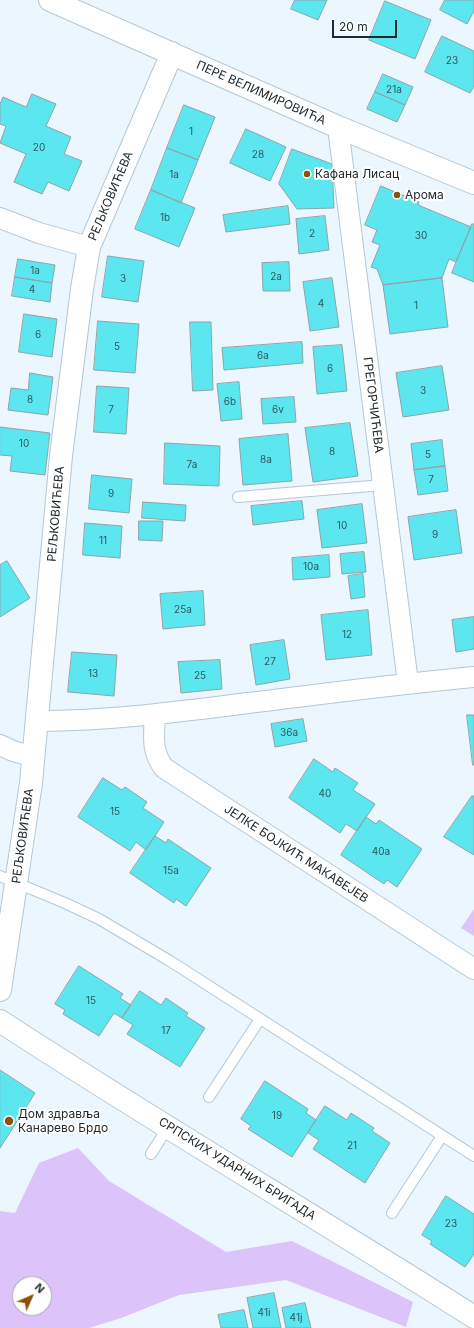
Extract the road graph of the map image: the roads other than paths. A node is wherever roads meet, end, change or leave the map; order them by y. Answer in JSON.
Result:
{"nodes":[{"id":1,"x":50,"y":0,"type":"edge"},
{"id":2,"x":172,"y":53,"type":"junction"},
{"id":3,"x":338,"y":127,"type":"junction"},
{"id":4,"x":474,"y":183,"type":"edge"},
{"id":5,"x":0,"y":218,"type":"edge"},
{"id":6,"x":89,"y":247,"type":"junction"},
{"id":7,"x":383,"y":485,"type":"junction"},
{"id":8,"x":238,"y":497,"type":"dead end"},
{"id":9,"x":474,"y":677,"type":"edge"},
{"id":10,"x":408,"y":683,"type":"junction"},
{"id":11,"x":155,"y":715,"type":"junction"},
{"id":12,"x":36,"y":721,"type":"junction"},
{"id":13,"x":0,"y":745,"type":"edge"},
{"id":14,"x":34,"y":757,"type":"junction"},
{"id":15,"x":8,"y":880,"type":"edge"},
{"id":16,"x":474,"y":969,"type":"edge"},
{"id":17,"x":0,"y":990,"type":"edge"},
{"id":18,"x":260,"y":1019,"type":"junction"},
{"id":19,"x":0,"y":1020,"type":"edge"},
{"id":20,"x":209,"y":1097,"type":"dead end"},
{"id":21,"x":168,"y":1127,"type":"junction"},
{"id":22,"x":442,"y":1136,"type":"junction"},
{"id":23,"x":151,"y":1154,"type":"dead end"},
{"id":24,"x":474,"y":1156,"type":"edge"},
{"id":25,"x":392,"y":1213,"type":"dead end"},
{"id":26,"x":474,"y":1317,"type":"edge"}],
"edges":[{"from":1,"to":2,"type":"street","name":"ПЕРЕ ВЕЛИМИРОВИЋА"},
{"from":2,"to":3,"type":"street","name":"ПЕРЕ ВЕЛИМИРОВИЋА"},
{"from":2,"to":6,"type":"street","name":"РЕЉКОВИЋЕВА"},
{"from":3,"to":4,"type":"street","name":"ПЕРЕ ВЕЛИМИРОВИЋА"},
{"from":3,"to":7,"type":"street","name":"ГРЕГОРЧИЋЕВА"},
{"from":5,"to":6,"type":"street"},
{"from":6,"to":12,"type":"street","name":"РЕЉКОВИЋЕВА"},
{"from":7,"to":8,"type":"lane"},
{"from":7,"to":10,"type":"street","name":"ГРЕГОРЧИЋЕВА"},
{"from":9,"to":10,"type":"street"},
{"from":10,"to":11,"type":"street"},
{"from":11,"to":12,"type":"street"},
{"from":11,"to":16,"type":"street","name":"ЈЕЛКЕ БОЈКИЋ МАКАВЕЈЕВ"},
{"from":12,"to":14,"type":"street","name":"РЕЉКОВИЋЕВА"},
{"from":13,"to":14,"type":"street"},
{"from":14,"to":15,"type":"street","name":"РЕЉКОВИЋЕВА"},
{"from":15,"to":17,"type":"street","name":"РЕЉКОВИЋЕВА"},
{"from":15,"to":18,"type":"lane"},
{"from":18,"to":20,"type":"lane"},
{"from":18,"to":22,"type":"lane"},
{"from":19,"to":21,"type":"street","name":"СРПСКИХ УДАРНИХ БРИГАДА"},
{"from":21,"to":23,"type":"lane"},
{"from":21,"to":26,"type":"street","name":"СРПСКИХ УДАРНИХ БРИГАДА"},
{"from":22,"to":24,"type":"lane"},
{"from":22,"to":25,"type":"lane"}]}
